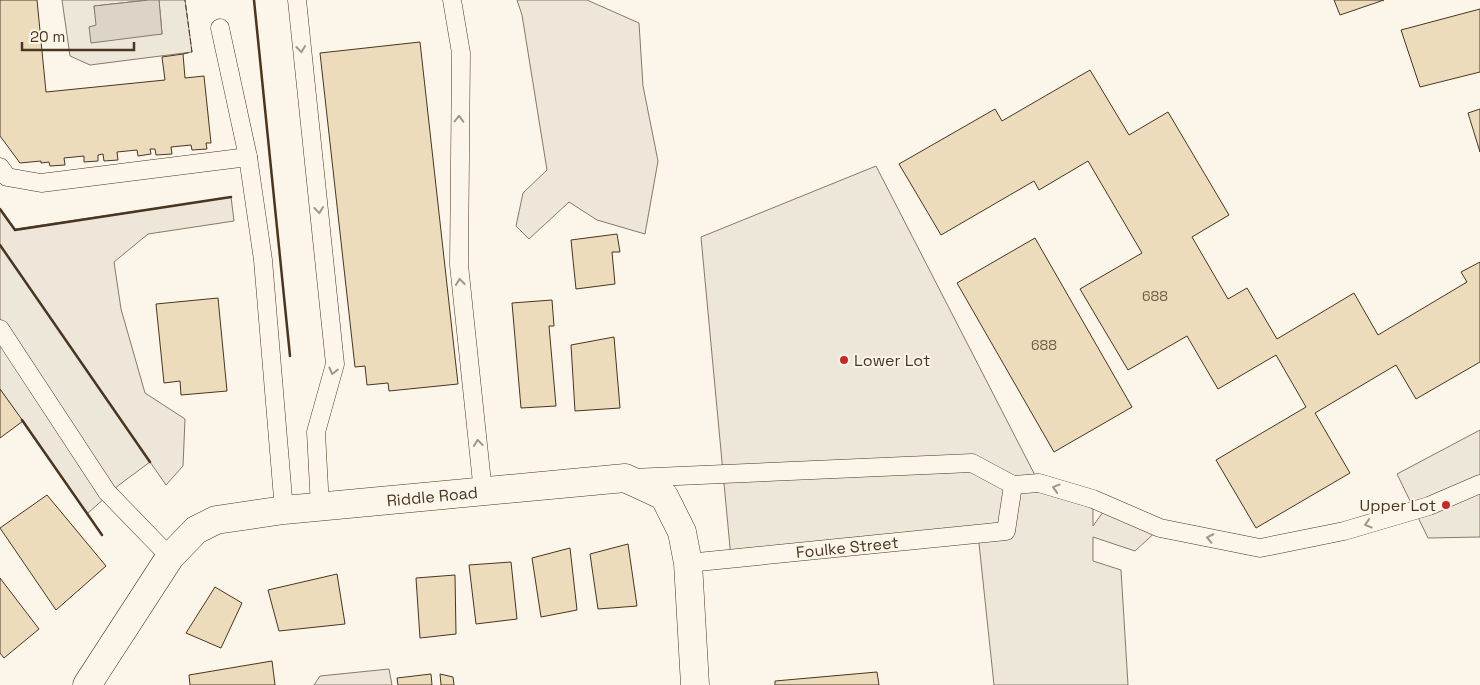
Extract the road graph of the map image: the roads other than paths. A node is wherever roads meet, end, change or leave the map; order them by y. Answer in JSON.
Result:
{"nodes":[{"id":1,"x":297,"y":0,"type":"edge"},
{"id":2,"x":452,"y":0,"type":"edge"},
{"id":3,"x":220,"y":28,"type":"dead end"},
{"id":4,"x":248,"y":157,"type":"junction"},
{"id":5,"x":0,"y":166,"type":"edge"},
{"id":6,"x":0,"y":329,"type":"edge"},
{"id":7,"x":625,"y":478,"type":"junction"},
{"id":8,"x":1480,"y":484,"type":"edge"},
{"id":9,"x":1012,"y":485,"type":"junction"},
{"id":10,"x":483,"y":492,"type":"junction"},
{"id":11,"x":320,"y":507,"type":"junction"},
{"id":12,"x":284,"y":510,"type":"junction"},
{"id":13,"x":170,"y":557,"type":"junction"},
{"id":14,"x":688,"y":563,"type":"junction"},
{"id":15,"x":88,"y":685,"type":"edge"},
{"id":16,"x":695,"y":685,"type":"edge"}],
"edges":[{"from":1,"to":11,"type":"lane","one_way":true},
{"from":10,"to":2,"type":"lane","one_way":true},
{"from":3,"to":4,"type":"lane"},
{"from":4,"to":5,"type":"lane"},
{"from":4,"to":12,"type":"lane"},
{"from":6,"to":13,"type":"lane"},
{"from":7,"to":9,"type":"lane"},
{"from":7,"to":10,"type":"street","name":"Riddle Road"},
{"from":7,"to":14,"type":"street"},
{"from":8,"to":9,"type":"lane","one_way":true},
{"from":9,"to":14,"type":"lane","name":"Foulke Street"},
{"from":10,"to":11,"type":"street","name":"Riddle Road"},
{"from":11,"to":12,"type":"street","name":"Riddle Road"},
{"from":12,"to":13,"type":"street","name":"Riddle Road"},
{"from":13,"to":15,"type":"street","name":"Riddle Road"},
{"from":14,"to":16,"type":"street"}]}
